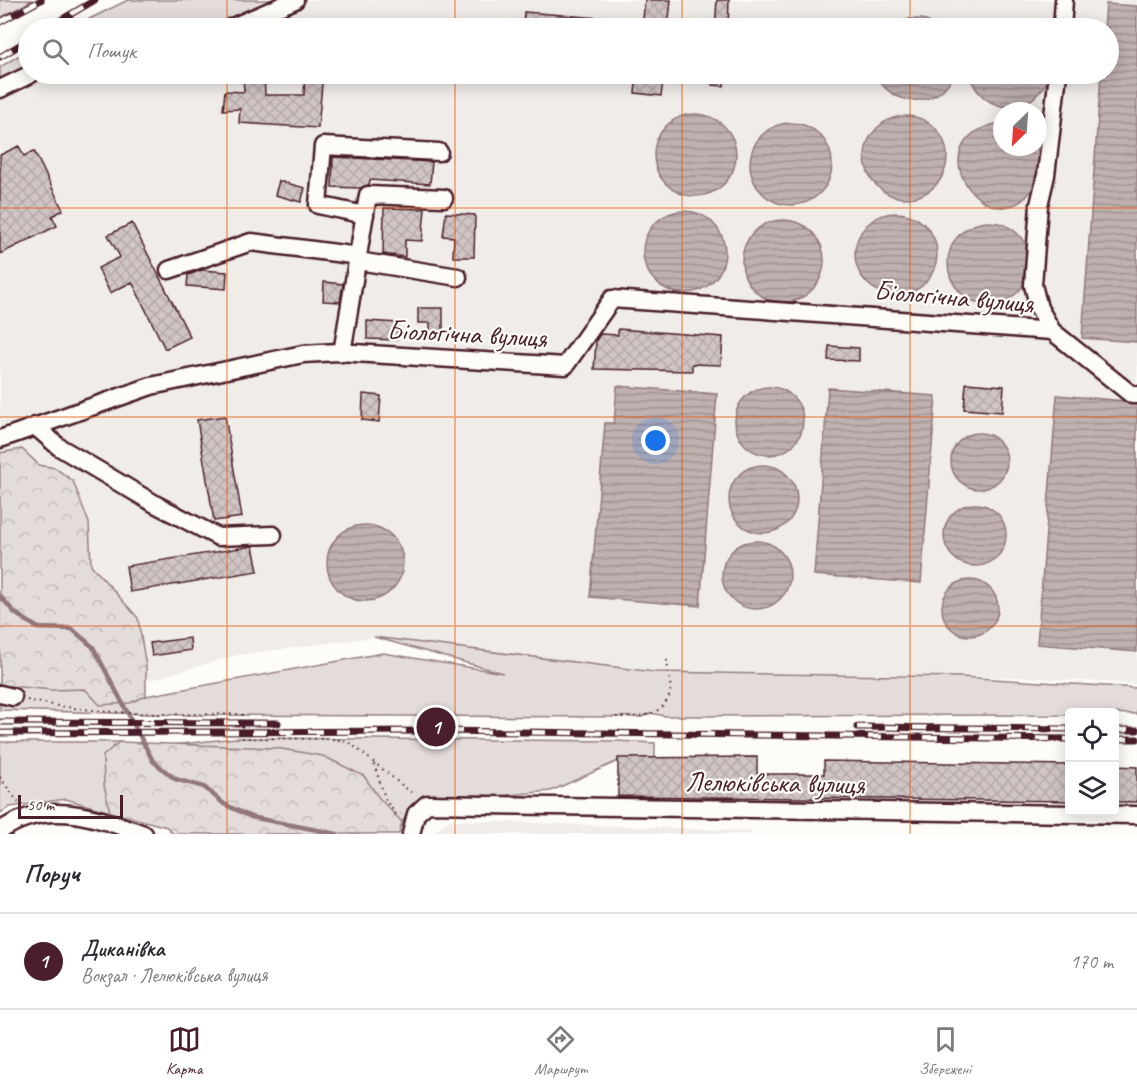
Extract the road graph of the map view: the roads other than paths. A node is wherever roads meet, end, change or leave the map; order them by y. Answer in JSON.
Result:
{"nodes":[{"id":1,"x":296,"y":0,"type":"edge"},
{"id":2,"x":1064,"y":0,"type":"edge"},
{"id":3,"x":254,"y":18,"type":"edge"},
{"id":4,"x":1063,"y":18,"type":"edge"},
{"id":5,"x":18,"y":80,"type":"edge"},
{"id":6,"x":1057,"y":84,"type":"edge"},
{"id":7,"x":0,"y":89,"type":"edge"},
{"id":8,"x":439,"y":152,"type":"dead end"},
{"id":9,"x":444,"y":198,"type":"dead end"},
{"id":10,"x":365,"y":215,"type":"junction"},
{"id":11,"x":358,"y":259,"type":"junction"},
{"id":12,"x":169,"y":270,"type":"dead end"},
{"id":13,"x":458,"y":277,"type":"dead end"},
{"id":14,"x":1052,"y":331,"type":"junction"},
{"id":15,"x":342,"y":353,"type":"junction"},
{"id":16,"x":1137,"y":395,"type":"edge"},
{"id":17,"x":35,"y":426,"type":"junction"},
{"id":18,"x":0,"y":439,"type":"edge"},
{"id":19,"x":273,"y":534,"type":"dead end"},
{"id":20,"x":1137,"y":815,"type":"edge"},
{"id":21,"x":0,"y":831,"type":"edge"},
{"id":22,"x":144,"y":834,"type":"edge"},
{"id":23,"x":411,"y":834,"type":"edge"}],
"edges":[{"from":1,"to":3,"type":"street"},
{"from":2,"to":4,"type":"street"},
{"from":5,"to":7,"type":"street"},
{"from":6,"to":14,"type":"street"},
{"from":8,"to":10,"type":"street"},
{"from":9,"to":10,"type":"street"},
{"from":10,"to":11,"type":"street"},
{"from":11,"to":12,"type":"street"},
{"from":11,"to":13,"type":"street"},
{"from":11,"to":15,"type":"street"},
{"from":14,"to":15,"type":"street","name":"Біологічна вулиця"},
{"from":14,"to":16,"type":"street","name":"Біологічна вулиця"},
{"from":15,"to":17,"type":"street","name":"Біологічна вулиця"},
{"from":17,"to":18,"type":"street","name":"Біологічна вулиця"},
{"from":17,"to":19,"type":"street"},
{"from":20,"to":23,"type":"street","name":"Лелюківська вулиця"},
{"from":21,"to":22,"type":"street"}]}
